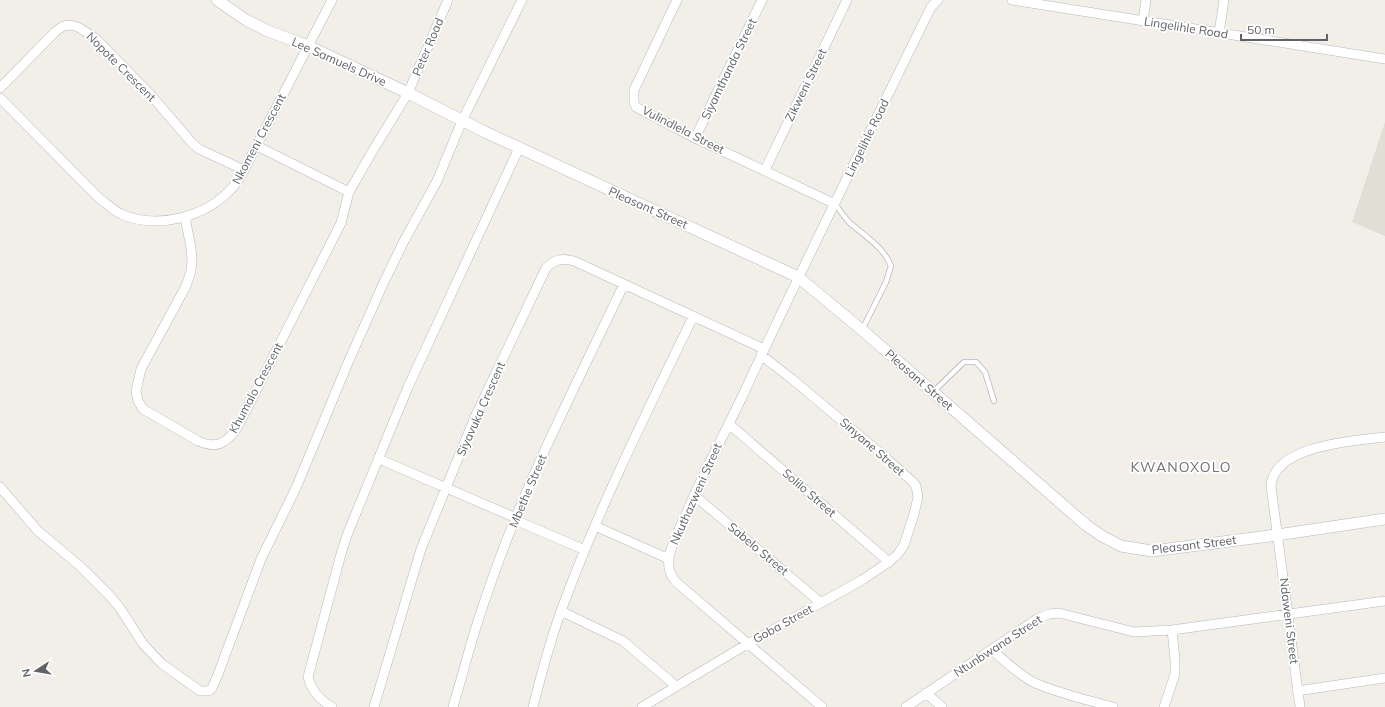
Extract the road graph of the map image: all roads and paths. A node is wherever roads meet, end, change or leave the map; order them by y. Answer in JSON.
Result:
{"nodes":[{"id":1,"x":217,"y":0,"type":"edge"},
{"id":2,"x":332,"y":0,"type":"edge"},
{"id":3,"x":448,"y":0,"type":"edge"},
{"id":4,"x":522,"y":0,"type":"edge"},
{"id":5,"x":677,"y":0,"type":"edge"},
{"id":6,"x":762,"y":0,"type":"edge"},
{"id":7,"x":847,"y":0,"type":"edge"},
{"id":8,"x":938,"y":0,"type":"edge"},
{"id":9,"x":1012,"y":0,"type":"edge"},
{"id":10,"x":1146,"y":0,"type":"edge"},
{"id":11,"x":1224,"y":0,"type":"edge"},
{"id":12,"x":1143,"y":21,"type":"junction"},
{"id":13,"x":1219,"y":33,"type":"junction"},
{"id":14,"x":308,"y":46,"type":"junction"},
{"id":15,"x":1385,"y":59,"type":"edge"},
{"id":16,"x":0,"y":88,"type":"edge"},
{"id":17,"x":408,"y":93,"type":"junction"},
{"id":18,"x":0,"y":98,"type":"edge"},
{"id":19,"x":462,"y":121,"type":"junction"},
{"id":20,"x":695,"y":138,"type":"junction"},
{"id":21,"x":257,"y":146,"type":"junction"},
{"id":22,"x":519,"y":148,"type":"junction"},
{"id":23,"x":244,"y":170,"type":"junction"},
{"id":24,"x":765,"y":170,"type":"junction"},
{"id":25,"x":349,"y":192,"type":"junction"},
{"id":26,"x":835,"y":204,"type":"junction"},
{"id":27,"x":185,"y":217,"type":"junction"},
{"id":28,"x":798,"y":278,"type":"junction"},
{"id":29,"x":624,"y":284,"type":"junction"},
{"id":30,"x":693,"y":317,"type":"junction"},
{"id":31,"x":862,"y":330,"type":"junction"},
{"id":32,"x":763,"y":352,"type":"junction"},
{"id":33,"x":933,"y":392,"type":"junction"},
{"id":34,"x":994,"y":402,"type":"dead end"},
{"id":35,"x":729,"y":424,"type":"junction"},
{"id":36,"x":1385,"y":437,"type":"edge"},
{"id":37,"x":379,"y":460,"type":"junction"},
{"id":38,"x":0,"y":487,"type":"edge"},
{"id":39,"x":446,"y":489,"type":"junction"},
{"id":40,"x":694,"y":494,"type":"junction"},
{"id":41,"x":516,"y":519,"type":"junction"},
{"id":42,"x":1385,"y":519,"type":"edge"},
{"id":43,"x":595,"y":526,"type":"junction"},
{"id":44,"x":1277,"y":535,"type":"junction"},
{"id":45,"x":585,"y":550,"type":"junction"},
{"id":46,"x":669,"y":559,"type":"junction"},
{"id":47,"x":889,"y":562,"type":"junction"},
{"id":48,"x":1385,"y":601,"type":"edge"},
{"id":49,"x":821,"y":603,"type":"junction"},
{"id":50,"x":561,"y":611,"type":"junction"},
{"id":51,"x":1288,"y":614,"type":"junction"},
{"id":52,"x":1172,"y":630,"type":"junction"},
{"id":53,"x":749,"y":643,"type":"junction"},
{"id":54,"x":992,"y":650,"type":"junction"},
{"id":55,"x":1385,"y":678,"type":"edge"},
{"id":56,"x":676,"y":686,"type":"junction"},
{"id":57,"x":1298,"y":691,"type":"junction"},
{"id":58,"x":926,"y":693,"type":"junction"},
{"id":59,"x":332,"y":707,"type":"edge"},
{"id":60,"x":374,"y":707,"type":"edge"},
{"id":61,"x":453,"y":707,"type":"edge"},
{"id":62,"x":533,"y":707,"type":"edge"},
{"id":63,"x":642,"y":707,"type":"edge"},
{"id":64,"x":822,"y":707,"type":"edge"},
{"id":65,"x":906,"y":707,"type":"edge"},
{"id":66,"x":942,"y":707,"type":"edge"},
{"id":67,"x":1113,"y":707,"type":"edge"},
{"id":68,"x":1164,"y":707,"type":"edge"},
{"id":69,"x":1300,"y":707,"type":"edge"}],
"edges":[{"from":1,"to":14,"type":"street","name":"Lee Samuels Drive"},
{"from":2,"to":14,"type":"street","name":"Nkomeni Crescent"},
{"from":3,"to":17,"type":"street","name":"Peter Road"},
{"from":4,"to":19,"type":"street"},
{"from":5,"to":20,"type":"street","name":"Vulindlela Street"},
{"from":6,"to":20,"type":"street","name":"Siyamthanda Street"},
{"from":7,"to":24,"type":"street","name":"Zikweni Street"},
{"from":8,"to":26,"type":"street","name":"Lingelihle Road"},
{"from":9,"to":12,"type":"street","name":"Lingelihle Road"},
{"from":10,"to":12,"type":"street"},
{"from":11,"to":13,"type":"street"},
{"from":12,"to":13,"type":"street","name":"Lingelihle Road"},
{"from":13,"to":15,"type":"street","name":"Lingelihle Road"},
{"from":14,"to":17,"type":"street","name":"Lee Samuels Drive"},
{"from":14,"to":21,"type":"street","name":"Nkomeni Crescent"},
{"from":16,"to":23,"type":"street","name":"Nopote Crescent"},
{"from":17,"to":19,"type":"street","name":"Lee Samuels Drive"},
{"from":17,"to":25,"type":"street","name":"Khumalo Crescent"},
{"from":18,"to":27,"type":"street","name":"Nkomeni Crescent"},
{"from":19,"to":22,"type":"street","name":"Pleasant Street"},
{"from":19,"to":38,"type":"street"},
{"from":20,"to":24,"type":"street","name":"Vulindlela Street"},
{"from":21,"to":23,"type":"street","name":"Nkomeni Crescent"},
{"from":21,"to":25,"type":"street"},
{"from":22,"to":28,"type":"street","name":"Pleasant Street"},
{"from":22,"to":37,"type":"street"},
{"from":23,"to":27,"type":"street","name":"Nkomeni Crescent"},
{"from":24,"to":26,"type":"street","name":"Vulindlela Street"},
{"from":25,"to":27,"type":"street","name":"Khumalo Crescent"},
{"from":26,"to":28,"type":"street","name":"Lingelihle Road"},
{"from":26,"to":31,"type":"lane"},
{"from":28,"to":31,"type":"street","name":"Pleasant Street"},
{"from":28,"to":32,"type":"street","name":"Nkuthazweni Street"},
{"from":29,"to":30,"type":"street","name":"Siyavuka Crescent"},
{"from":29,"to":39,"type":"street","name":"Siyavuka Crescent"},
{"from":29,"to":41,"type":"street","name":"Mbethe Street"},
{"from":30,"to":32,"type":"street","name":"Siyavuka Crescent"},
{"from":30,"to":43,"type":"street"},
{"from":31,"to":33,"type":"street","name":"Pleasant Street"},
{"from":32,"to":35,"type":"street","name":"Nkuthazweni Street"},
{"from":32,"to":47,"type":"street","name":"Sinyane Street"},
{"from":33,"to":34,"type":"lane"},
{"from":33,"to":44,"type":"street","name":"Pleasant Street"},
{"from":35,"to":40,"type":"street","name":"Nkuthazweni Street"},
{"from":35,"to":47,"type":"street","name":"Solilo Street"},
{"from":36,"to":44,"type":"street","name":"Ndaweni Street"},
{"from":37,"to":39,"type":"street"},
{"from":37,"to":59,"type":"street"},
{"from":39,"to":41,"type":"street"},
{"from":39,"to":60,"type":"street","name":"Siyavuka Crescent"},
{"from":40,"to":46,"type":"street","name":"Nkuthazweni Street"},
{"from":40,"to":49,"type":"street","name":"Sabelo Street"},
{"from":41,"to":45,"type":"street"},
{"from":41,"to":61,"type":"street","name":"Mbethe Street"},
{"from":42,"to":44,"type":"street","name":"Pleasant Street"},
{"from":43,"to":45,"type":"street"},
{"from":43,"to":46,"type":"street"},
{"from":44,"to":51,"type":"street","name":"Ndaweni Street"},
{"from":45,"to":50,"type":"street"},
{"from":46,"to":53,"type":"street","name":"Nkuthazweni Street"},
{"from":47,"to":49,"type":"street","name":"Goba Street"},
{"from":48,"to":51,"type":"street","name":"Ntunbwana Street"},
{"from":49,"to":53,"type":"street","name":"Goba Street"},
{"from":50,"to":56,"type":"street"},
{"from":50,"to":62,"type":"street"},
{"from":51,"to":52,"type":"street","name":"Ntunbwana Street"},
{"from":51,"to":57,"type":"street","name":"Ndaweni Street"},
{"from":52,"to":54,"type":"street","name":"Ntunbwana Street"},
{"from":52,"to":68,"type":"street"},
{"from":53,"to":56,"type":"street","name":"Goba Street"},
{"from":53,"to":64,"type":"street","name":"Nkuthazweni Street"},
{"from":54,"to":58,"type":"street","name":"Ntunbwana Street"},
{"from":54,"to":67,"type":"street"},
{"from":55,"to":57,"type":"street"},
{"from":56,"to":63,"type":"street","name":"Goba Street"},
{"from":57,"to":69,"type":"street","name":"Ndaweni Street"},
{"from":58,"to":65,"type":"street","name":"Ntunbwana Street"},
{"from":58,"to":66,"type":"street"}]}
